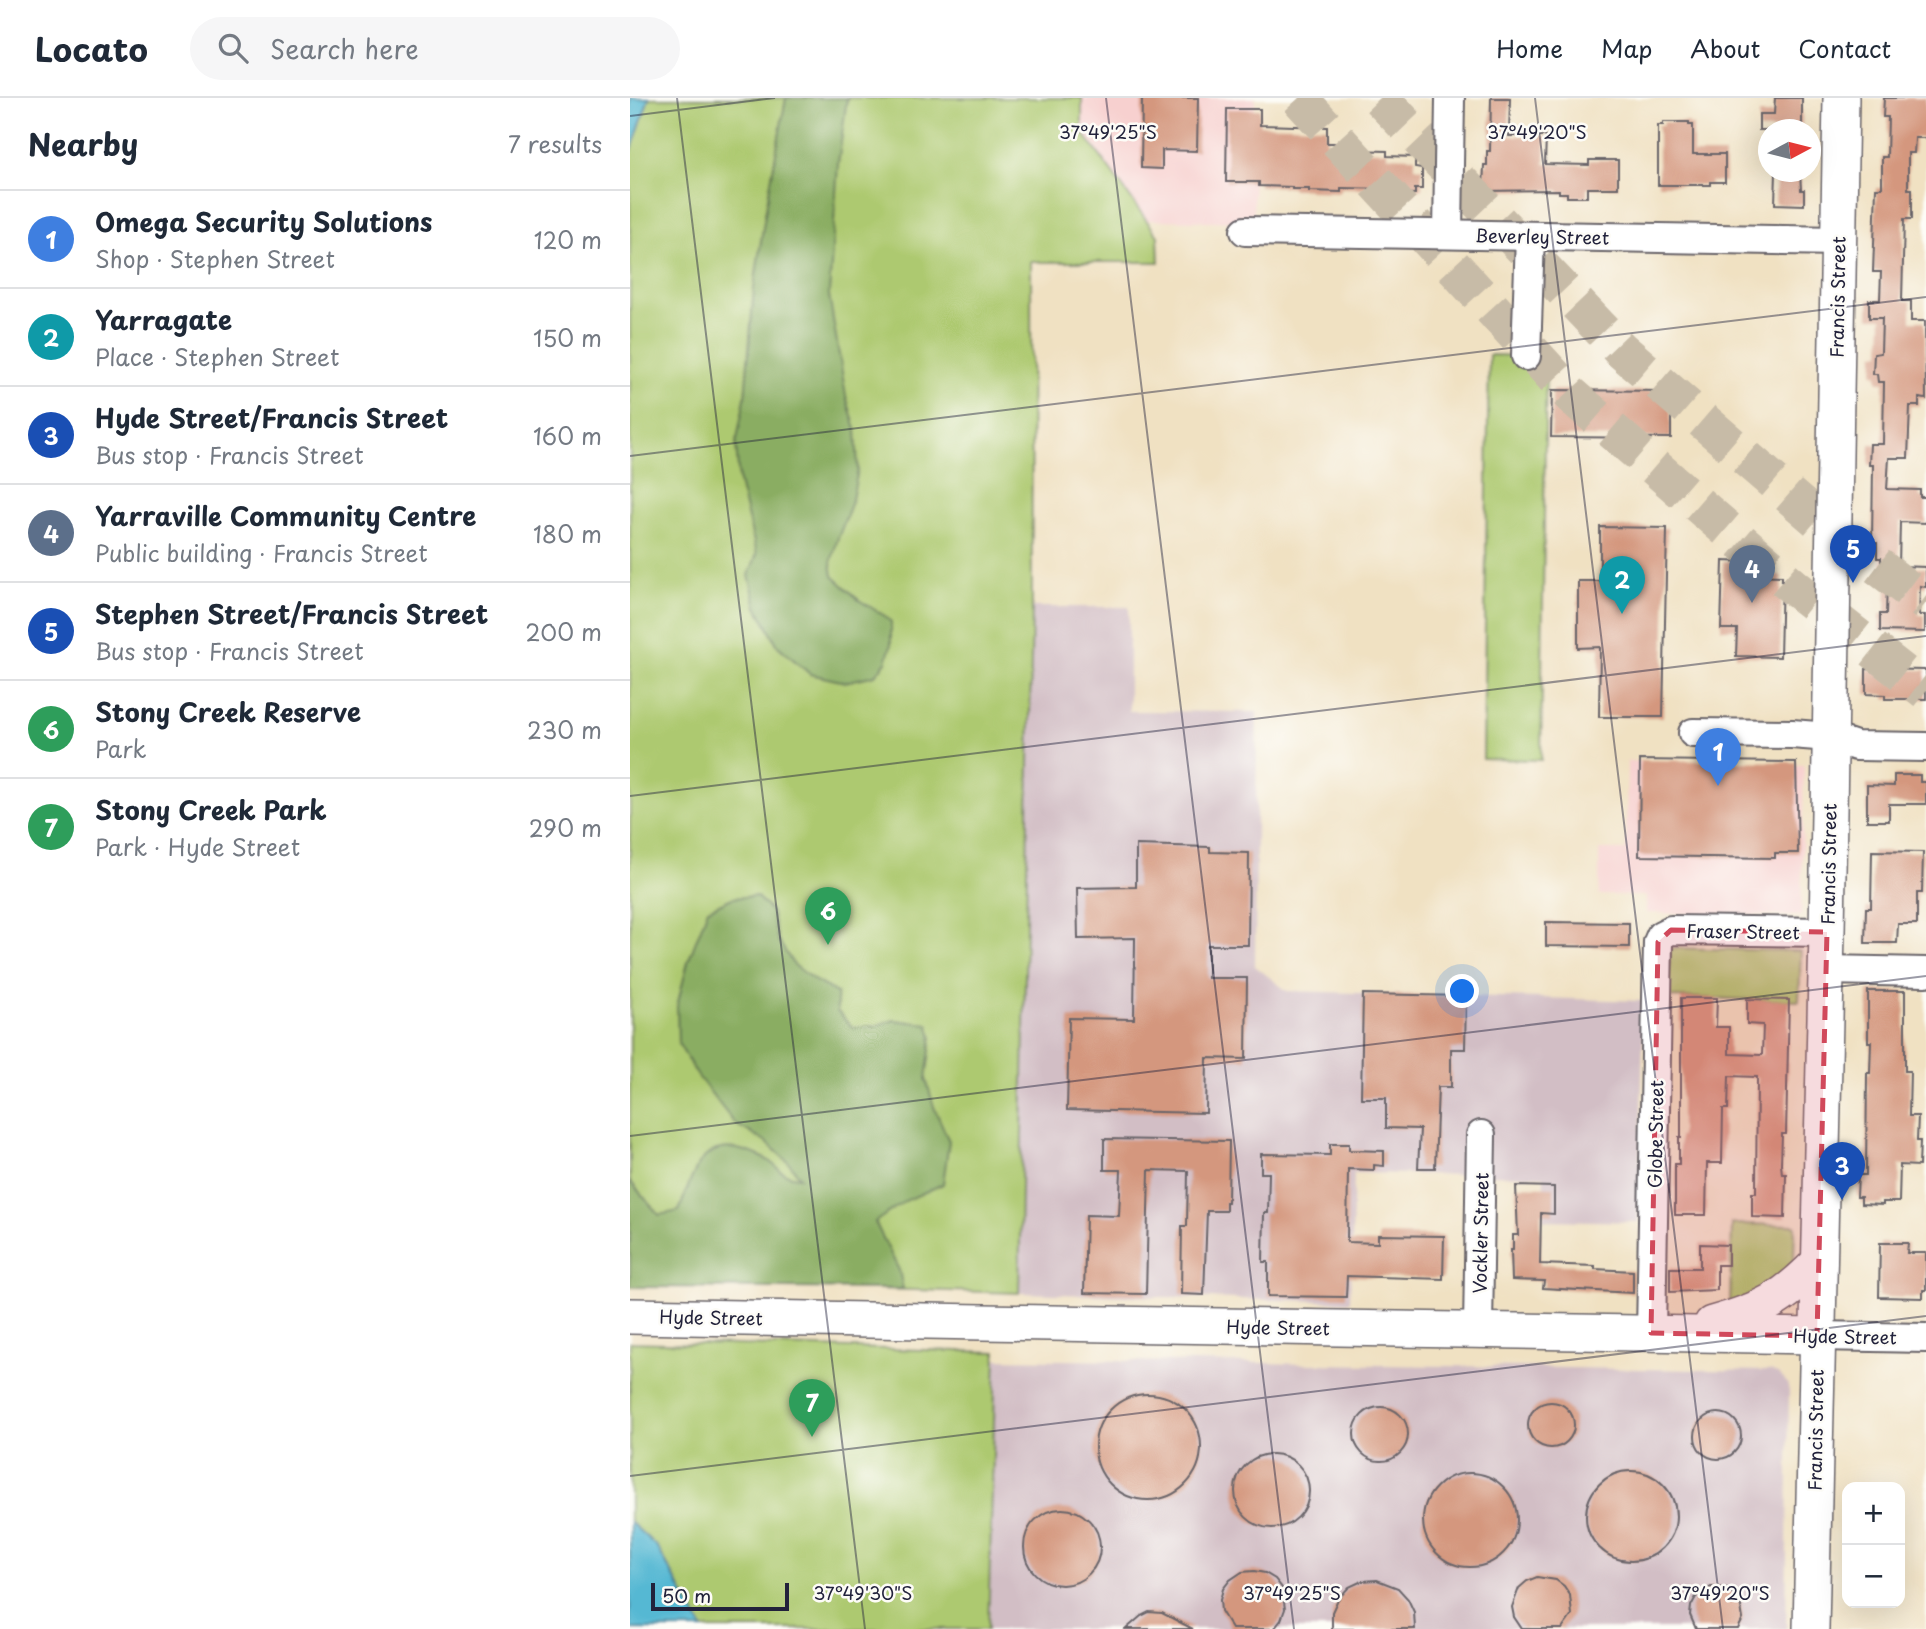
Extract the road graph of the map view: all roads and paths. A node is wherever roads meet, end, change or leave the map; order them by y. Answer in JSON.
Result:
{"nodes":[{"id":1,"x":1450,"y":98,"type":"edge"},
{"id":2,"x":1841,"y":98,"type":"edge"},
{"id":3,"x":1245,"y":231,"type":"dead end"},
{"id":4,"x":1448,"y":234,"type":"junction"},
{"id":5,"x":1530,"y":236,"type":"junction"},
{"id":6,"x":1838,"y":241,"type":"junction"},
{"id":7,"x":1526,"y":356,"type":"dead end"},
{"id":8,"x":1926,"y":732,"type":"edge"},
{"id":9,"x":1693,"y":733,"type":"dead end"},
{"id":10,"x":1829,"y":737,"type":"junction"},
{"id":11,"x":1926,"y":747,"type":"edge"},
{"id":12,"x":1826,"y":933,"type":"junction"},
{"id":13,"x":1661,"y":935,"type":"joint"},
{"id":14,"x":1826,"y":970,"type":"junction"},
{"id":15,"x":1926,"y":972,"type":"edge"},
{"id":16,"x":1481,"y":1135,"type":"dead end"},
{"id":17,"x":1819,"y":1262,"type":"junction"},
{"id":18,"x":630,"y":1316,"type":"edge"},
{"id":19,"x":1478,"y":1330,"type":"junction"},
{"id":20,"x":1664,"y":1334,"type":"junction"},
{"id":21,"x":1817,"y":1336,"type":"junction"},
{"id":22,"x":1926,"y":1338,"type":"edge"},
{"id":23,"x":1811,"y":1629,"type":"edge"}],
"edges":[{"from":1,"to":4,"type":"street"},
{"from":2,"to":6,"type":"main road","name":"Francis Street"},
{"from":3,"to":4,"type":"street","name":"Beverley Street"},
{"from":4,"to":5,"type":"street","name":"Beverley Street"},
{"from":5,"to":6,"type":"street","name":"Beverley Street"},
{"from":5,"to":7,"type":"street"},
{"from":6,"to":10,"type":"main road","name":"Francis Street"},
{"from":8,"to":10,"type":"street"},
{"from":9,"to":10,"type":"street"},
{"from":10,"to":11,"type":"street"},
{"from":10,"to":12,"type":"main road","name":"Francis Street"},
{"from":12,"to":13,"type":"street","name":"Fraser Street"},
{"from":12,"to":14,"type":"main road","name":"Francis Street"},
{"from":13,"to":20,"type":"street","name":"Globe Street"},
{"from":14,"to":15,"type":"street"},
{"from":14,"to":17,"type":"main road","name":"Francis Street"},
{"from":16,"to":19,"type":"street","name":"Vockler Street"},
{"from":17,"to":20,"type":"main road"},
{"from":17,"to":21,"type":"main road","name":"Francis Street"},
{"from":18,"to":19,"type":"main road","name":"Hyde Street"},
{"from":19,"to":20,"type":"main road","name":"Hyde Street"},
{"from":20,"to":21,"type":"main road","name":"Hyde Street"},
{"from":21,"to":22,"type":"street","name":"Hyde Street"},
{"from":21,"to":23,"type":"main road","name":"Francis Street"}]}
